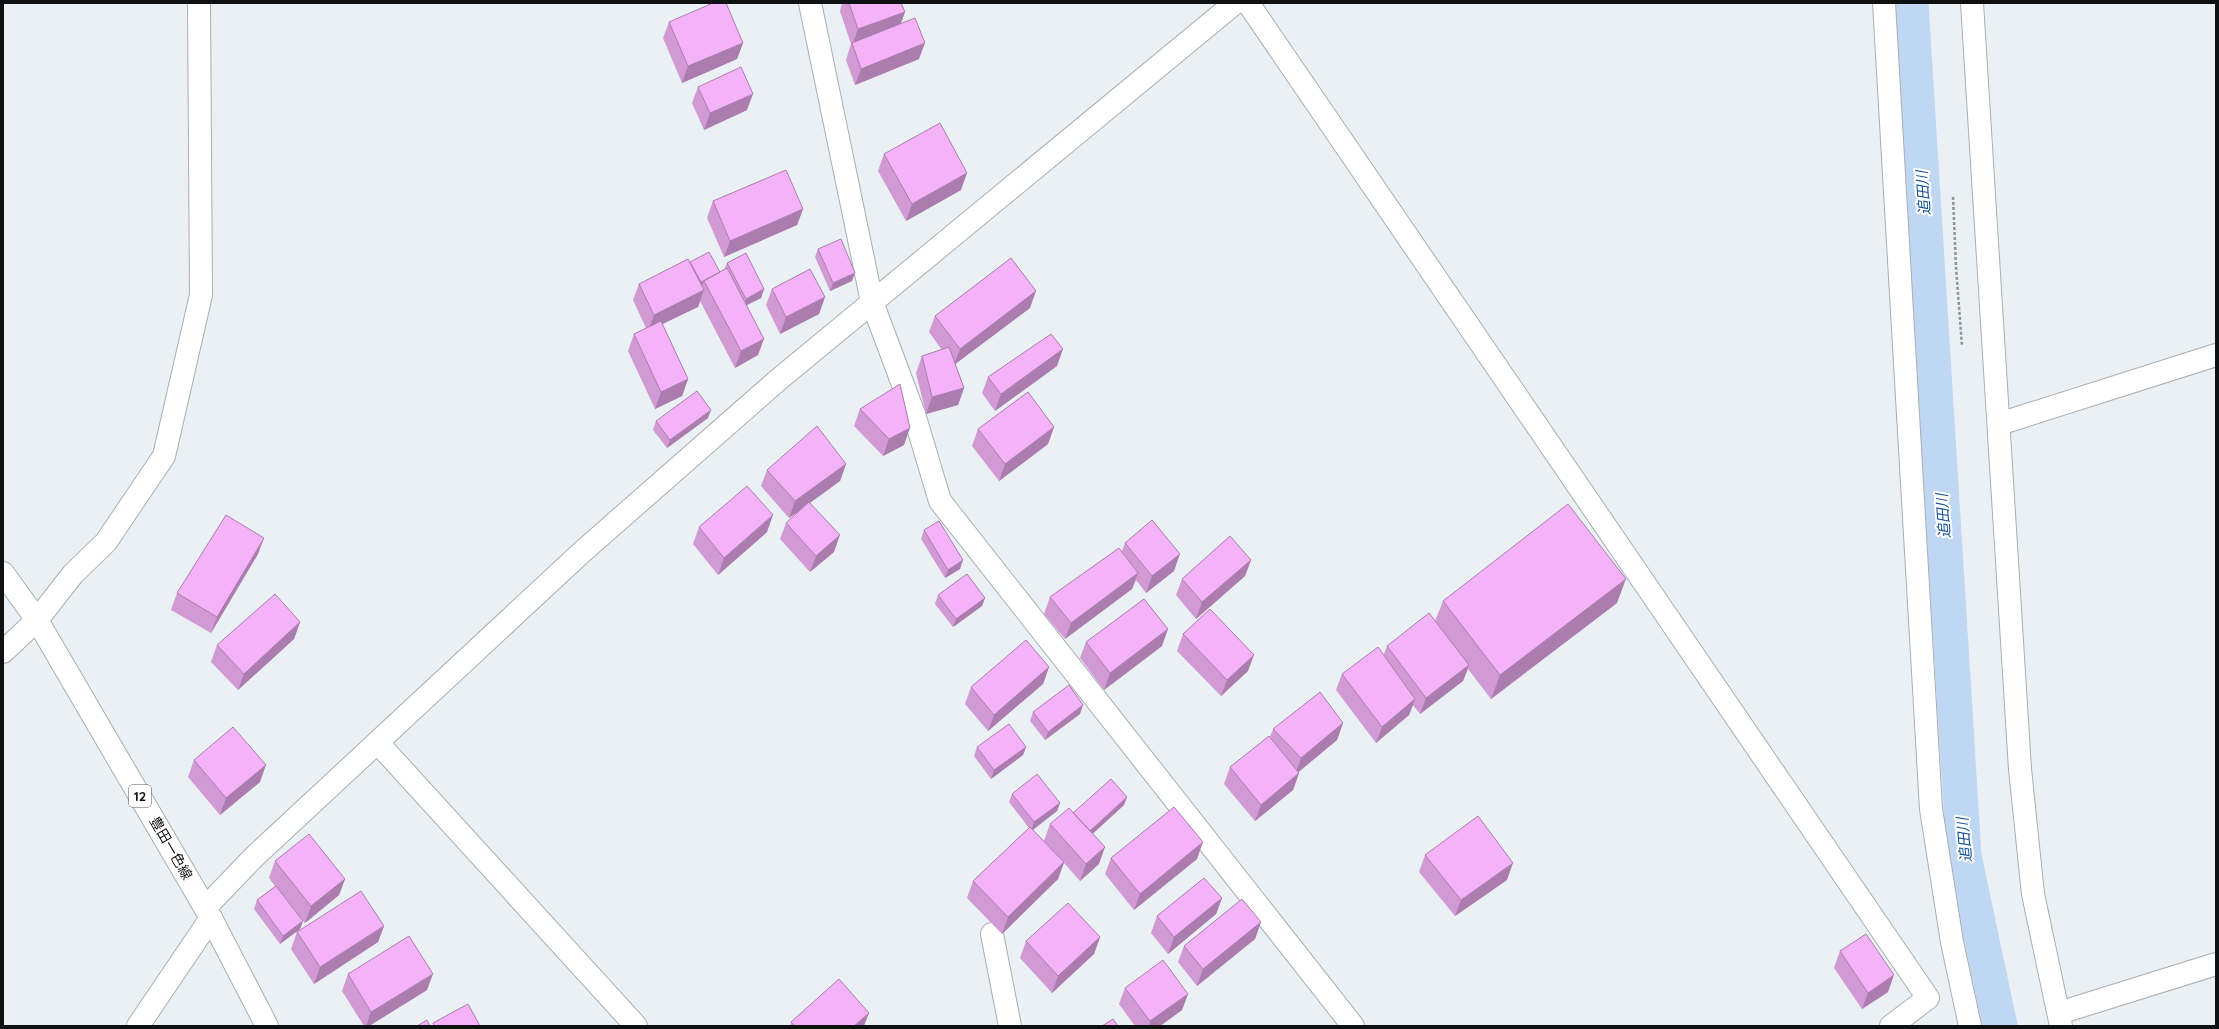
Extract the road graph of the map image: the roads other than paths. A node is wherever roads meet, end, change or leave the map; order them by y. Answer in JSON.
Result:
{"nodes":[{"id":1,"x":198,"y":3,"type":"edge"},
{"id":2,"x":810,"y":3,"type":"edge"},
{"id":3,"x":1235,"y":3,"type":"edge"},
{"id":4,"x":1248,"y":3,"type":"edge"},
{"id":5,"x":1884,"y":3,"type":"edge"},
{"id":6,"x":1972,"y":3,"type":"edge"},
{"id":7,"x":872,"y":302,"type":"junction"},
{"id":8,"x":2216,"y":356,"type":"edge"},
{"id":9,"x":1999,"y":424,"type":"junction"},
{"id":10,"x":3,"y":573,"type":"edge"},
{"id":11,"x":38,"y":620,"type":"junction"},
{"id":12,"x":3,"y":652,"type":"edge"},
{"id":13,"x":378,"y":743,"type":"junction"},
{"id":14,"x":208,"y":913,"type":"junction"},
{"id":15,"x":992,"y":934,"type":"dead end"},
{"id":16,"x":2216,"y":964,"type":"edge"},
{"id":17,"x":2060,"y":1019,"type":"edge"},
{"id":18,"x":138,"y":1026,"type":"edge"},
{"id":19,"x":267,"y":1026,"type":"edge"},
{"id":20,"x":636,"y":1026,"type":"edge"},
{"id":21,"x":1010,"y":1026,"type":"edge"},
{"id":22,"x":1353,"y":1026,"type":"edge"},
{"id":23,"x":1891,"y":1026,"type":"edge"},
{"id":24,"x":1970,"y":1026,"type":"edge"}],
"edges":[{"from":1,"to":11,"type":"street"},
{"from":2,"to":7,"type":"street"},
{"from":3,"to":7,"type":"street"},
{"from":4,"to":23,"type":"street"},
{"from":5,"to":24,"type":"street"},
{"from":6,"to":9,"type":"street"},
{"from":7,"to":13,"type":"street"},
{"from":7,"to":22,"type":"street"},
{"from":8,"to":9,"type":"street"},
{"from":9,"to":17,"type":"street"},
{"from":10,"to":11,"type":"street","name":"豊田一色線","number":"12"},
{"from":11,"to":12,"type":"street"},
{"from":11,"to":14,"type":"street","name":"豊田一色線","number":"12"},
{"from":13,"to":14,"type":"street"},
{"from":13,"to":20,"type":"street"},
{"from":14,"to":18,"type":"street"},
{"from":14,"to":19,"type":"street","name":"豊田一色線","number":"12"},
{"from":15,"to":21,"type":"street"},
{"from":16,"to":17,"type":"street"}]}
